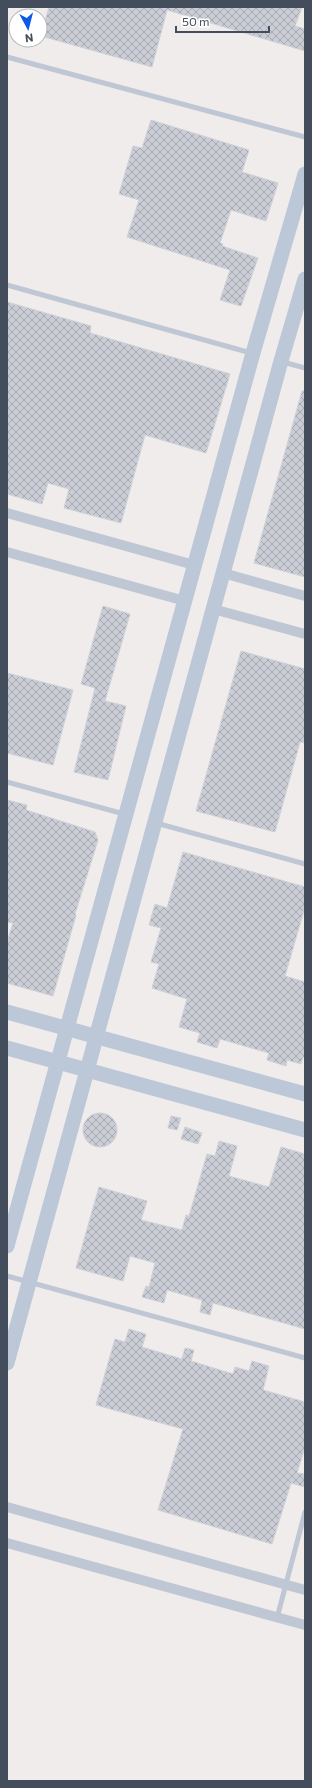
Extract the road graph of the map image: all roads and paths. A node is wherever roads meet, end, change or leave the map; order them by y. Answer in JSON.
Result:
{"nodes":[{"id":1,"x":7,"y":57,"type":"edge"},
{"id":2,"x":305,"y":137,"type":"edge"},
{"id":3,"x":305,"y":174,"type":"edge"},
{"id":4,"x":305,"y":279,"type":"edge"},
{"id":5,"x":7,"y":285,"type":"edge"},
{"id":6,"x":253,"y":353,"type":"junction"},
{"id":7,"x":281,"y":361,"type":"junction"},
{"id":8,"x":305,"y":368,"type":"edge"},
{"id":9,"x":7,"y":513,"type":"edge"},
{"id":10,"x":7,"y":552,"type":"edge"},
{"id":11,"x":194,"y":565,"type":"junction"},
{"id":12,"x":223,"y":573,"type":"junction"},
{"id":13,"x":305,"y":596,"type":"edge"},
{"id":14,"x":185,"y":601,"type":"junction"},
{"id":15,"x":213,"y":609,"type":"junction"},
{"id":16,"x":305,"y":634,"type":"edge"},
{"id":17,"x":7,"y":782,"type":"edge"},
{"id":18,"x":126,"y":814,"type":"junction"},
{"id":19,"x":155,"y":822,"type":"junction"},
{"id":20,"x":305,"y":864,"type":"edge"},
{"id":21,"x":7,"y":1012,"type":"edge"},
{"id":22,"x":67,"y":1028,"type":"junction"},
{"id":23,"x":96,"y":1036,"type":"junction"},
{"id":24,"x":7,"y":1048,"type":"edge"},
{"id":25,"x":58,"y":1062,"type":"junction"},
{"id":26,"x":87,"y":1070,"type":"junction"},
{"id":27,"x":305,"y":1094,"type":"edge"},
{"id":28,"x":305,"y":1130,"type":"edge"},
{"id":29,"x":7,"y":1246,"type":"edge"},
{"id":30,"x":7,"y":1276,"type":"edge"},
{"id":31,"x":29,"y":1282,"type":"junction"},
{"id":32,"x":305,"y":1358,"type":"edge"},
{"id":33,"x":7,"y":1363,"type":"edge"},
{"id":34,"x":7,"y":1507,"type":"edge"},
{"id":35,"x":305,"y":1512,"type":"edge"},
{"id":36,"x":7,"y":1543,"type":"edge"},
{"id":37,"x":286,"y":1585,"type":"junction"},
{"id":38,"x":305,"y":1590,"type":"edge"},
{"id":39,"x":277,"y":1618,"type":"junction"},
{"id":40,"x":305,"y":1625,"type":"edge"}],
"edges":[{"from":1,"to":2,"type":"lane"},
{"from":3,"to":6,"type":"street"},
{"from":4,"to":7,"type":"street"},
{"from":5,"to":6,"type":"lane"},
{"from":6,"to":11,"type":"street"},
{"from":7,"to":8,"type":"lane"},
{"from":7,"to":12,"type":"street"},
{"from":9,"to":11,"type":"street"},
{"from":10,"to":14,"type":"street"},
{"from":11,"to":14,"type":"street"},
{"from":12,"to":13,"type":"street"},
{"from":12,"to":15,"type":"street"},
{"from":14,"to":18,"type":"street"},
{"from":15,"to":16,"type":"street"},
{"from":15,"to":19,"type":"street"},
{"from":17,"to":18,"type":"lane"},
{"from":18,"to":22,"type":"street"},
{"from":19,"to":20,"type":"lane"},
{"from":19,"to":23,"type":"street"},
{"from":21,"to":22,"type":"street"},
{"from":22,"to":23,"type":"street"},
{"from":22,"to":25,"type":"street"},
{"from":23,"to":26,"type":"street"},
{"from":23,"to":27,"type":"street"},
{"from":24,"to":25,"type":"street"},
{"from":25,"to":26,"type":"street"},
{"from":25,"to":29,"type":"street"},
{"from":26,"to":28,"type":"street"},
{"from":26,"to":31,"type":"street"},
{"from":30,"to":31,"type":"lane"},
{"from":31,"to":32,"type":"lane"},
{"from":31,"to":33,"type":"street"},
{"from":34,"to":37,"type":"street"},
{"from":35,"to":37,"type":"lane"},
{"from":36,"to":39,"type":"street"},
{"from":37,"to":38,"type":"street"},
{"from":37,"to":39,"type":"lane"},
{"from":39,"to":40,"type":"street"}]}
